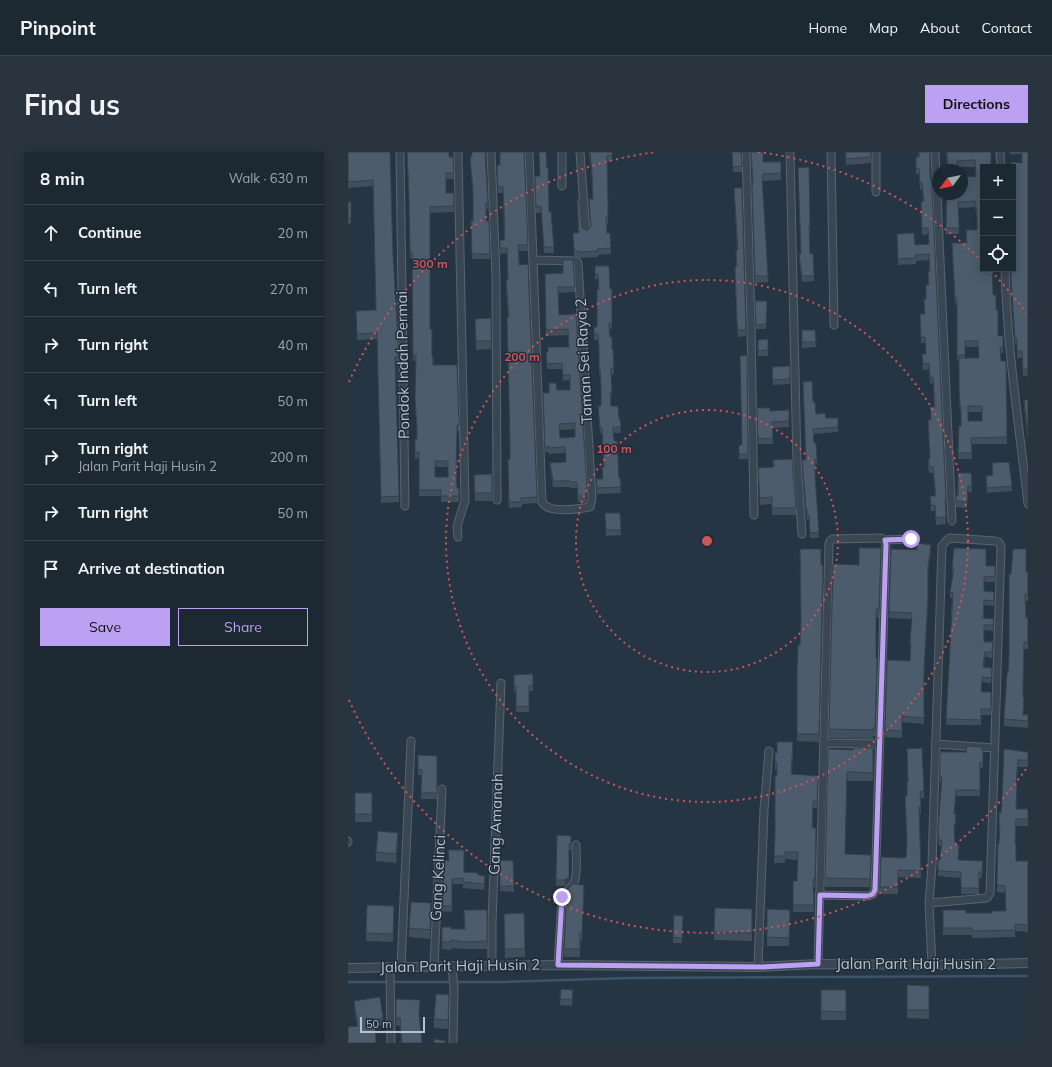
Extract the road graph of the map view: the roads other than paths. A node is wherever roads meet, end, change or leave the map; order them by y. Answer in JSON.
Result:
{"nodes":[{"id":1,"x":400,"y":152,"type":"edge"},
{"id":2,"x":458,"y":152,"type":"edge"},
{"id":3,"x":491,"y":152,"type":"edge"},
{"id":4,"x":529,"y":152,"type":"edge"},
{"id":5,"x":562,"y":152,"type":"edge"},
{"id":6,"x":580,"y":152,"type":"edge"},
{"id":7,"x":746,"y":152,"type":"edge"},
{"id":8,"x":790,"y":152,"type":"edge"},
{"id":9,"x":831,"y":152,"type":"edge"},
{"id":10,"x":876,"y":152,"type":"edge"},
{"id":11,"x":935,"y":152,"type":"edge"},
{"id":12,"x":1000,"y":152,"type":"edge"},
{"id":13,"x":1001,"y":164,"type":"edge"},
{"id":14,"x":562,"y":186,"type":"dead end"},
{"id":15,"x":876,"y":192,"type":"dead end"},
{"id":16,"x":586,"y":232,"type":"edge"},
{"id":17,"x":534,"y":260,"type":"junction"},
{"id":18,"x":1005,"y":272,"type":"edge"},
{"id":19,"x":834,"y":325,"type":"dead end"},
{"id":20,"x":497,"y":500,"type":"dead end"},
{"id":21,"x":1028,"y":504,"type":"edge"},
{"id":22,"x":405,"y":506,"type":"dead end"},
{"id":23,"x":754,"y":515,"type":"dead end"},
{"id":24,"x":952,"y":521,"type":"dead end"},
{"id":25,"x":802,"y":534,"type":"dead end"},
{"id":26,"x":458,"y":537,"type":"dead end"},
{"id":27,"x":911,"y":539,"type":"dead end"},
{"id":28,"x":885,"y":540,"type":"junction"},
{"id":29,"x":501,"y":682,"type":"dead end"},
{"id":30,"x":411,"y":741,"type":"dead end"},
{"id":31,"x":824,"y":744,"type":"junction"},
{"id":32,"x":880,"y":744,"type":"junction"},
{"id":33,"x":935,"y":744,"type":"junction"},
{"id":34,"x":995,"y":748,"type":"junction"},
{"id":35,"x":769,"y":751,"type":"dead end"},
{"id":36,"x":442,"y":789,"type":"dead end"},
{"id":37,"x":576,"y":845,"type":"dead end"},
{"id":38,"x":820,"y":895,"type":"junction"},
{"id":39,"x":929,"y":903,"type":"junction"},
{"id":40,"x":1028,"y":963,"type":"edge"},
{"id":41,"x":818,"y":964,"type":"junction"},
{"id":42,"x":492,"y":965,"type":"junction"},
{"id":43,"x":558,"y":965,"type":"junction"},
{"id":44,"x":932,"y":965,"type":"junction"},
{"id":45,"x":434,"y":966,"type":"junction"},
{"id":46,"x":452,"y":966,"type":"junction"},
{"id":47,"x":401,"y":967,"type":"junction"},
{"id":48,"x":758,"y":967,"type":"junction"},
{"id":49,"x":348,"y":968,"type":"edge"},
{"id":50,"x":390,"y":968,"type":"junction"},
{"id":51,"x":391,"y":1043,"type":"edge"},
{"id":52,"x":453,"y":1043,"type":"edge"}],
"edges":[{"from":1,"to":22,"type":"street","name":"Pondok Indah Permai"},
{"from":2,"to":26,"type":"street"},
{"from":3,"to":20,"type":"street"},
{"from":4,"to":17,"type":"street","name":"Taman Sei Raya 2"},
{"from":5,"to":14,"type":"street"},
{"from":6,"to":16,"type":"street"},
{"from":7,"to":23,"type":"street"},
{"from":8,"to":25,"type":"street"},
{"from":9,"to":19,"type":"street"},
{"from":10,"to":15,"type":"street"},
{"from":11,"to":24,"type":"street"},
{"from":12,"to":13,"type":"street"},
{"from":17,"to":17,"type":"street","name":"Taman Sei Raya 2"},
{"from":18,"to":21,"type":"street"},
{"from":27,"to":28,"type":"street"},
{"from":28,"to":31,"type":"street"},
{"from":28,"to":32,"type":"street"},
{"from":29,"to":42,"type":"street","name":"Gang Amanah"},
{"from":30,"to":47,"type":"street"},
{"from":31,"to":32,"type":"street"},
{"from":31,"to":38,"type":"street"},
{"from":32,"to":38,"type":"street"},
{"from":33,"to":34,"type":"street"},
{"from":33,"to":34,"type":"street"},
{"from":33,"to":39,"type":"street"},
{"from":34,"to":39,"type":"street"},
{"from":35,"to":48,"type":"street"},
{"from":36,"to":45,"type":"street","name":"Gang Kelinci"},
{"from":37,"to":43,"type":"street"},
{"from":38,"to":41,"type":"street"},
{"from":39,"to":44,"type":"street"},
{"from":40,"to":44,"type":"street","name":"Jalan Parit Haji Husin 2"},
{"from":41,"to":44,"type":"street","name":"Jalan Parit Haji Husin 2"},
{"from":41,"to":48,"type":"street","name":"Jalan Parit Haji Husin 2"},
{"from":42,"to":43,"type":"street","name":"Jalan Parit Haji Husin 2"},
{"from":42,"to":46,"type":"street","name":"Jalan Parit Haji Husin 2"},
{"from":43,"to":48,"type":"street","name":"Jalan Parit Haji Husin 2"},
{"from":45,"to":46,"type":"street","name":"Jalan Parit Haji Husin 2"},
{"from":45,"to":47,"type":"street","name":"Jalan Parit Haji Husin 2"},
{"from":46,"to":52,"type":"street"},
{"from":47,"to":50,"type":"street","name":"Jalan Parit Haji Husin 2"},
{"from":49,"to":50,"type":"street","name":"Jalan Parit Haji Husin 2"},
{"from":50,"to":51,"type":"street"}]}
